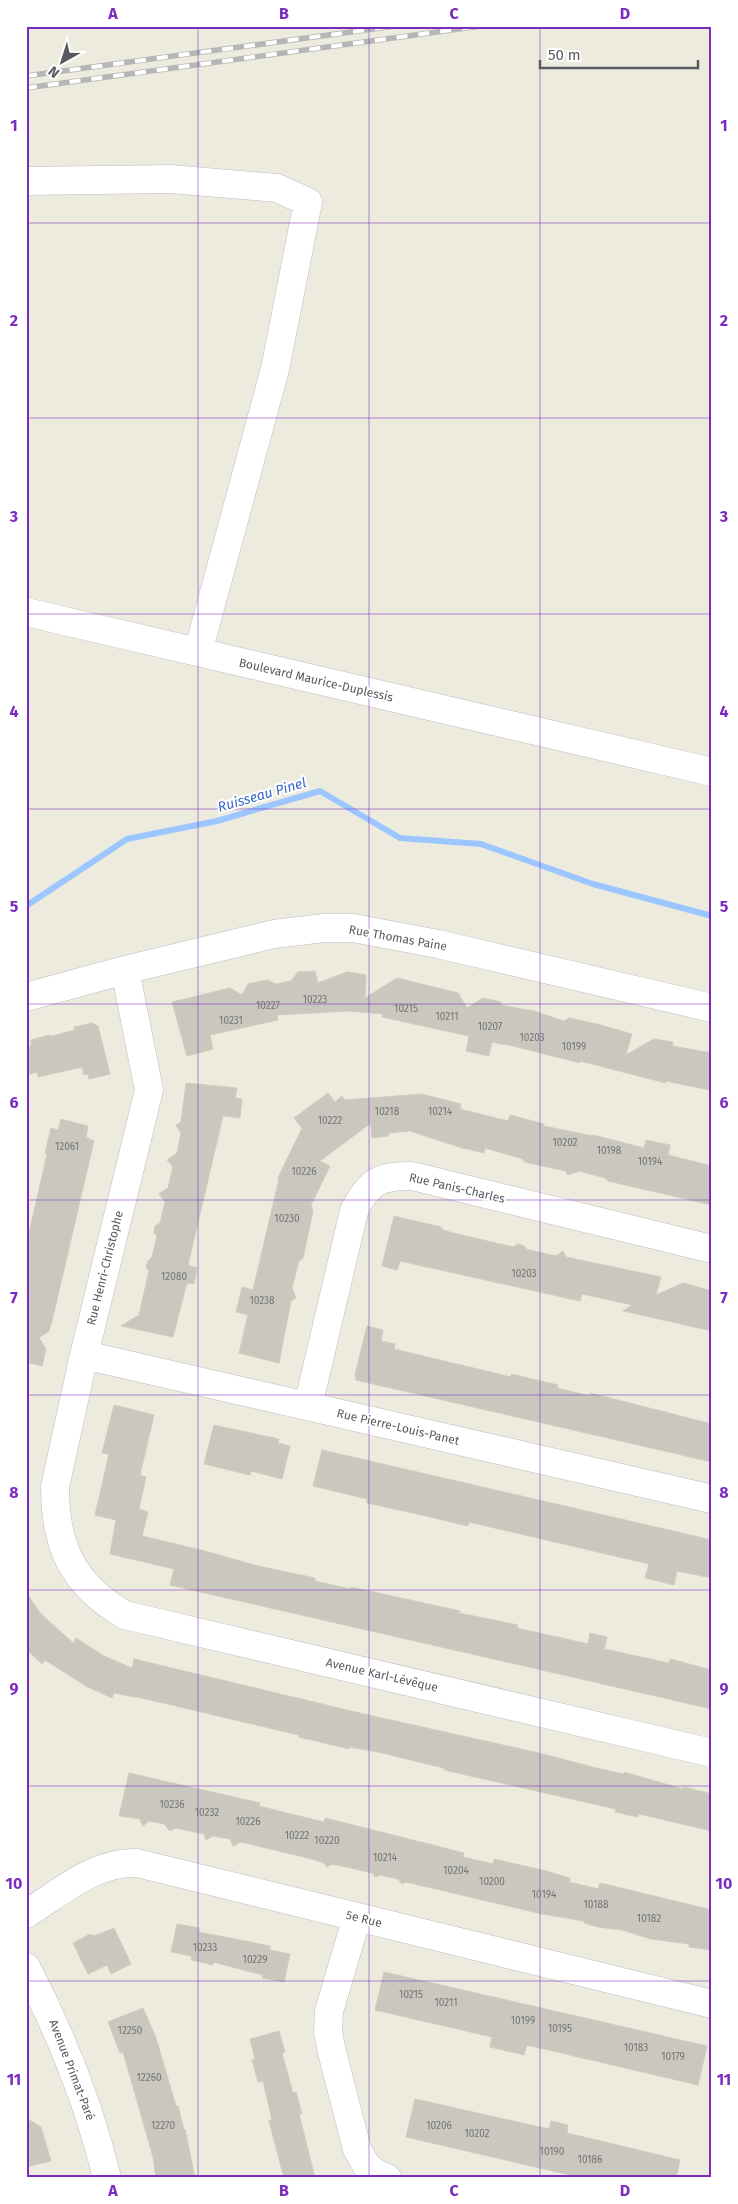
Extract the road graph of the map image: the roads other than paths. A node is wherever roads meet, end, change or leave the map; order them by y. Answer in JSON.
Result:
{"nodes":[{"id":1,"x":26,"y":182,"type":"edge"},
{"id":2,"x":26,"y":612,"type":"edge"},
{"id":3,"x":198,"y":652,"type":"junction"},
{"id":4,"x":605,"y":747,"type":"junction"},
{"id":5,"x":712,"y":760,"type":"edge"},
{"id":6,"x":712,"y":772,"type":"edge"},
{"id":7,"x":125,"y":970,"type":"junction"},
{"id":8,"x":26,"y":997,"type":"edge"},
{"id":9,"x":712,"y":1008,"type":"edge"},
{"id":10,"x":712,"y":1249,"type":"edge"},
{"id":11,"x":84,"y":1356,"type":"junction"},
{"id":12,"x":308,"y":1406,"type":"junction"},
{"id":13,"x":712,"y":1499,"type":"edge"},
{"id":14,"x":70,"y":1565,"type":"joint"},
{"id":15,"x":712,"y":1752,"type":"edge"},
{"id":16,"x":26,"y":1914,"type":"edge"},
{"id":17,"x":357,"y":1917,"type":"junction"},
{"id":18,"x":26,"y":1967,"type":"edge"},
{"id":19,"x":712,"y":2004,"type":"edge"},
{"id":20,"x":107,"y":2178,"type":"edge"},
{"id":21,"x":387,"y":2178,"type":"edge"}],
"edges":[{"from":1,"to":3,"type":"street"},
{"from":2,"to":3,"type":"street","name":"Boulevard Maurice-Duplessis"},
{"from":3,"to":4,"type":"street","name":"Boulevard Maurice-Duplessis"},
{"from":4,"to":5,"type":"street","name":"Boulevard Maurice-Duplessis"},
{"from":4,"to":6,"type":"street","name":"Boulevard Maurice-Duplessis"},
{"from":7,"to":8,"type":"street","name":"Rue Thomas Paine"},
{"from":7,"to":9,"type":"street","name":"Rue Thomas Paine"},
{"from":7,"to":11,"type":"street","name":"Rue Henri-Christophe"},
{"from":10,"to":12,"type":"street","name":"Rue Panis-Charles"},
{"from":11,"to":12,"type":"street","name":"Rue Pierre-Louis-Panet"},
{"from":11,"to":14,"type":"street","name":"Rue Henri-Christophe"},
{"from":12,"to":13,"type":"street","name":"Rue Pierre-Louis-Panet"},
{"from":14,"to":15,"type":"street","name":"Avenue Karl-Lévêque"},
{"from":16,"to":17,"type":"street","name":"5e Rue"},
{"from":17,"to":19,"type":"street","name":"5e Rue"},
{"from":17,"to":21,"type":"street"},
{"from":18,"to":20,"type":"street","name":"Avenue Primat-Paré"}]}
